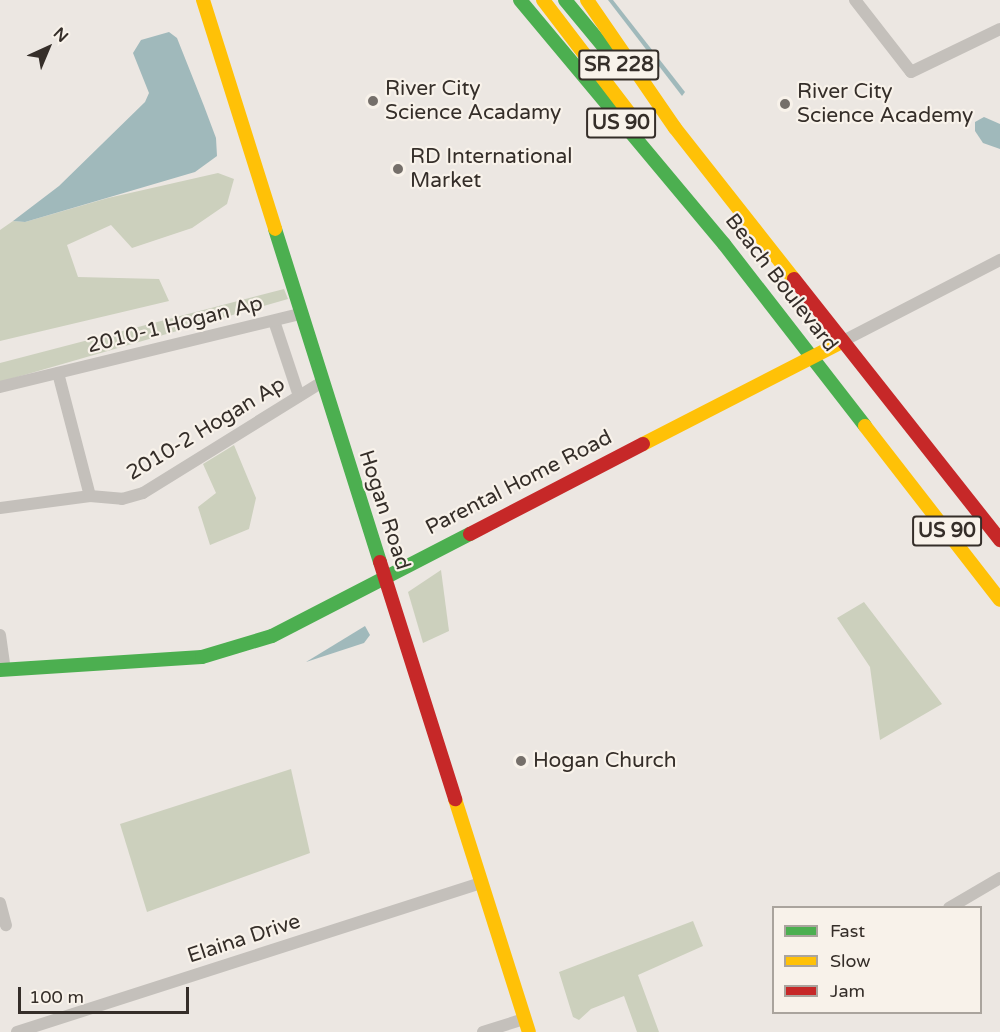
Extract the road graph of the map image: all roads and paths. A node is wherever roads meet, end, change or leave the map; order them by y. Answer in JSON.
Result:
{"nodes":[{"id":1,"x":203,"y":0,"type":"edge"},
{"id":2,"x":520,"y":0,"type":"edge"},
{"id":3,"x":543,"y":0,"type":"edge"},
{"id":4,"x":565,"y":0,"type":"edge"},
{"id":5,"x":587,"y":0,"type":"edge"},
{"id":6,"x":855,"y":0,"type":"edge"},
{"id":7,"x":1000,"y":29,"type":"edge"},
{"id":8,"x":675,"y":128,"type":"junction"},
{"id":9,"x":724,"y":244,"type":"junction"},
{"id":10,"x":1000,"y":260,"type":"edge"},
{"id":11,"x":300,"y":314,"type":"junction"},
{"id":12,"x":274,"y":321,"type":"junction"},
{"id":13,"x":843,"y":341,"type":"junction"},
{"id":14,"x":812,"y":357,"type":"junction"},
{"id":15,"x":58,"y":373,"type":"junction"},
{"id":16,"x":322,"y":382,"type":"junction"},
{"id":17,"x":0,"y":387,"type":"edge"},
{"id":18,"x":299,"y":396,"type":"junction"},
{"id":19,"x":90,"y":496,"type":"junction"},
{"id":20,"x":0,"y":508,"type":"edge"},
{"id":21,"x":1000,"y":540,"type":"edge"},
{"id":22,"x":382,"y":576,"type":"junction"},
{"id":23,"x":1000,"y":600,"type":"edge"},
{"id":24,"x":0,"y":635,"type":"edge"},
{"id":25,"x":2,"y":670,"type":"edge"},
{"id":26,"x":1000,"y":878,"type":"edge"},
{"id":27,"x":482,"y":884,"type":"junction"},
{"id":28,"x":0,"y":903,"type":"edge"},
{"id":29,"x":952,"y":906,"type":"edge"},
{"id":30,"x":6,"y":925,"type":"dead end"},
{"id":31,"x":527,"y":1025,"type":"edge"},
{"id":32,"x":17,"y":1032,"type":"edge"},
{"id":33,"x":483,"y":1032,"type":"edge"}],
"edges":[{"from":1,"to":11,"type":"main road","name":"Hogan Road"},
{"from":2,"to":9,"type":"main road","name":"Beach Boulevard","number":"US 90"},
{"from":3,"to":9,"type":"main road","number":"SR 228"},
{"from":4,"to":8,"type":"main road","number":"SR 228"},
{"from":5,"to":8,"type":"main road","name":"Beach Boulevard","number":"US 90"},
{"from":6,"to":7,"type":"street"},
{"from":8,"to":13,"type":"main road","name":"Beach Boulevard","number":"US 90"},
{"from":9,"to":14,"type":"main road","name":"Beach Boulevard","number":"US 90"},
{"from":10,"to":13,"type":"street","name":"Parental Home Road"},
{"from":11,"to":12,"type":"street","name":"2010-1 Hogan Ap"},
{"from":11,"to":16,"type":"main road","name":"Hogan Road"},
{"from":12,"to":15,"type":"street","name":"2010-1 Hogan Ap"},
{"from":12,"to":18,"type":"street"},
{"from":13,"to":14,"type":"main road","name":"Parental Home Road"},
{"from":13,"to":21,"type":"main road","number":"US 90"},
{"from":14,"to":22,"type":"main road","name":"Parental Home Road"},
{"from":14,"to":23,"type":"main road","name":"Beach Boulevard","number":"US 90"},
{"from":15,"to":17,"type":"street","name":"2010-1 Hogan Ap"},
{"from":15,"to":19,"type":"street"},
{"from":16,"to":18,"type":"street","name":"2010-2 Hogan Ap"},
{"from":16,"to":22,"type":"main road","name":"Hogan Road"},
{"from":18,"to":19,"type":"street","name":"2010-2 Hogan Ap"},
{"from":19,"to":20,"type":"street","name":"2010-2 Hogan Ap"},
{"from":22,"to":25,"type":"main road","name":"Parental Home Road"},
{"from":22,"to":27,"type":"main road","name":"Hogan Road"},
{"from":24,"to":25,"type":"street"},
{"from":26,"to":29,"type":"street"},
{"from":27,"to":31,"type":"main road","name":"Hogan Road"},
{"from":27,"to":32,"type":"street","name":"Elaina Drive"},
{"from":28,"to":30,"type":"street"},
{"from":31,"to":33,"type":"street"}]}
